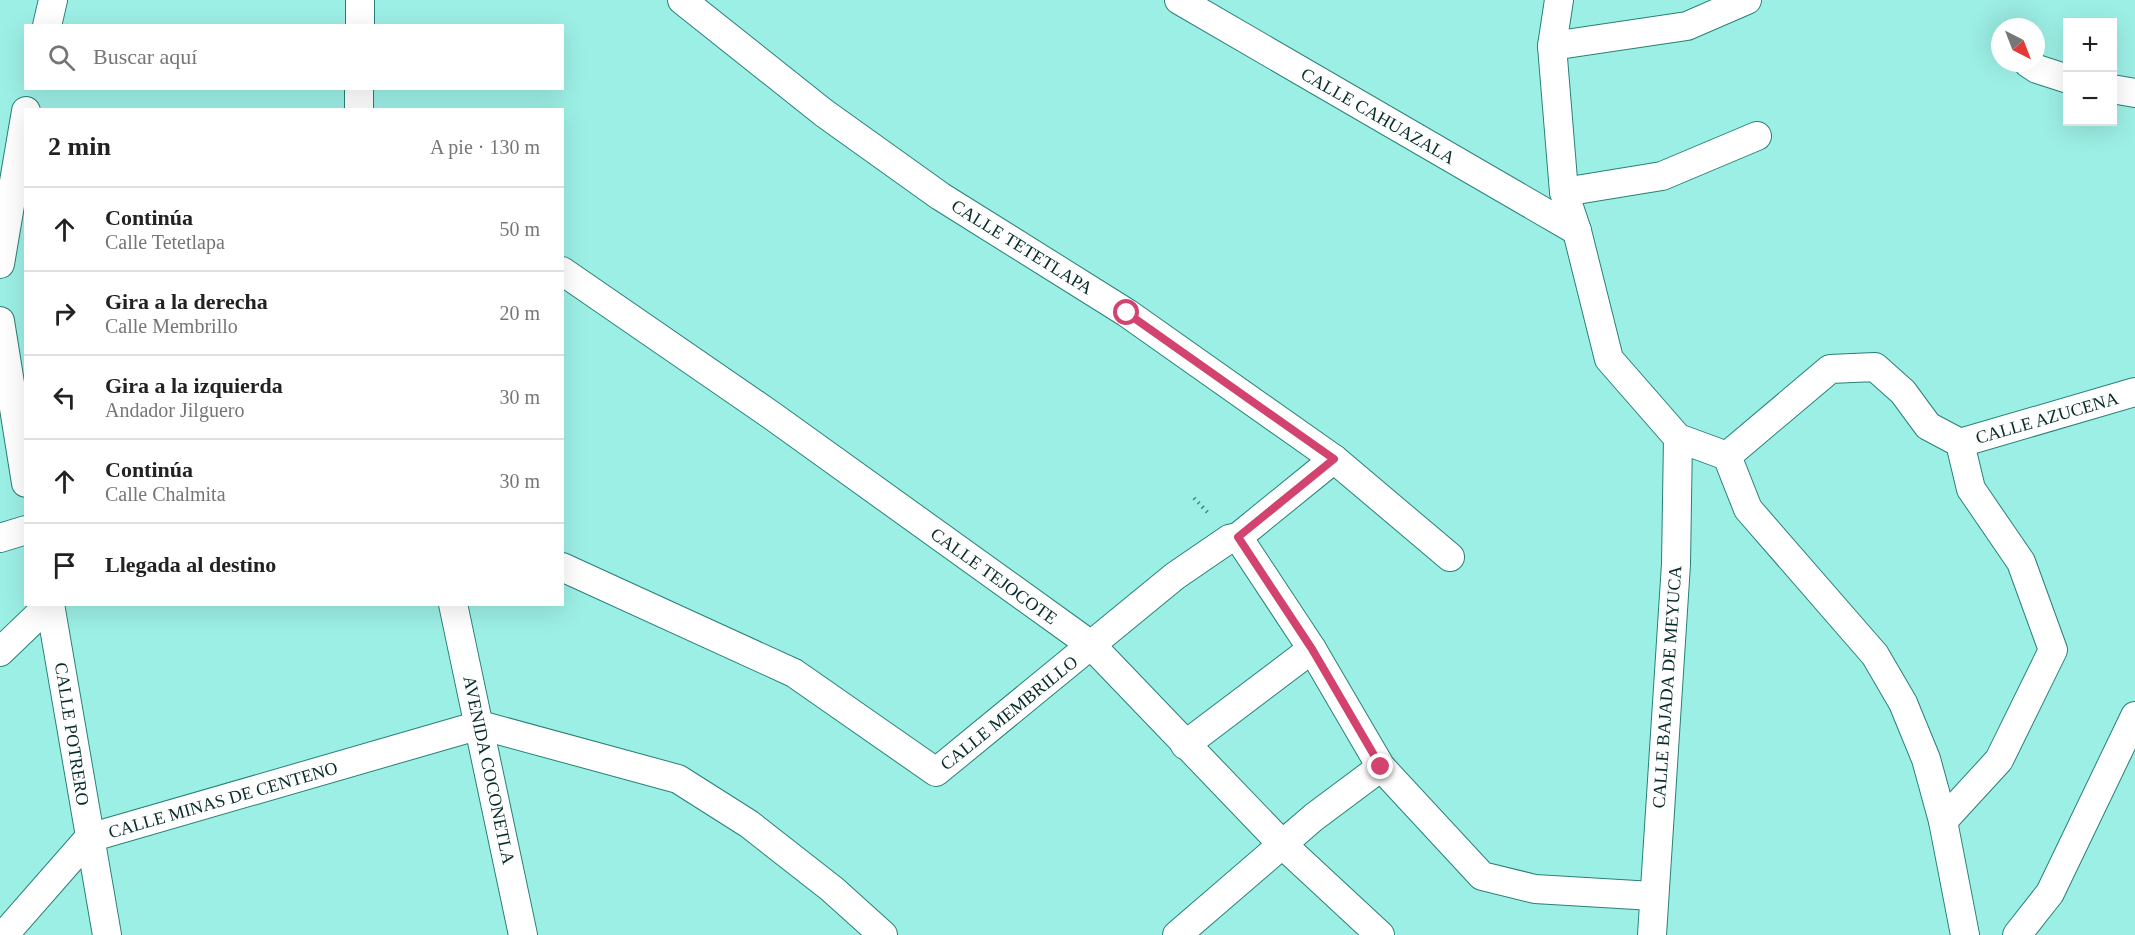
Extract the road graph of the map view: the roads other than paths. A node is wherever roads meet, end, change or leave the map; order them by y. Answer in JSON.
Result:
{"nodes":[{"id":1,"x":53,"y":0,"type":"edge"},
{"id":2,"x":360,"y":0,"type":"edge"},
{"id":3,"x":682,"y":0,"type":"edge"},
{"id":4,"x":1179,"y":0,"type":"edge"},
{"id":5,"x":1558,"y":0,"type":"edge"},
{"id":6,"x":1747,"y":0,"type":"edge"},
{"id":7,"x":47,"y":24,"type":"edge"},
{"id":8,"x":360,"y":24,"type":"edge"},
{"id":9,"x":1552,"y":46,"type":"junction"},
{"id":10,"x":2045,"y":72,"type":"edge"},
{"id":11,"x":2063,"y":78,"type":"edge"},
{"id":12,"x":2117,"y":89,"type":"edge"},
{"id":13,"x":31,"y":90,"type":"edge"},
{"id":14,"x":359,"y":90,"type":"edge"},
{"id":15,"x":2135,"y":93,"type":"edge"},
{"id":16,"x":26,"y":108,"type":"edge"},
{"id":17,"x":359,"y":108,"type":"edge"},
{"id":18,"x":24,"y":122,"type":"edge"},
{"id":19,"x":1757,"y":136,"type":"dead end"},
{"id":20,"x":1564,"y":192,"type":"junction"},
{"id":21,"x":1577,"y":231,"type":"junction"},
{"id":22,"x":0,"y":264,"type":"edge"},
{"id":23,"x":564,"y":272,"type":"edge"},
{"id":24,"x":0,"y":321,"type":"edge"},
{"id":25,"x":2135,"y":392,"type":"edge"},
{"id":26,"x":1678,"y":438,"type":"junction"},
{"id":27,"x":1960,"y":443,"type":"junction"},
{"id":28,"x":1727,"y":456,"type":"junction"},
{"id":29,"x":1334,"y":459,"type":"junction"},
{"id":30,"x":24,"y":471,"type":"edge"},
{"id":31,"x":24,"y":531,"type":"edge"},
{"id":32,"x":1238,"y":537,"type":"junction"},
{"id":33,"x":0,"y":538,"type":"edge"},
{"id":34,"x":1450,"y":557,"type":"dead end"},
{"id":35,"x":564,"y":568,"type":"edge"},
{"id":36,"x":48,"y":606,"type":"edge"},
{"id":37,"x":50,"y":606,"type":"edge"},
{"id":38,"x":453,"y":606,"type":"edge"},
{"id":39,"x":1091,"y":645,"type":"junction"},
{"id":40,"x":1312,"y":649,"type":"junction"},
{"id":41,"x":0,"y":652,"type":"edge"},
{"id":42,"x":2135,"y":716,"type":"edge"},
{"id":43,"x":480,"y":725,"type":"junction"},
{"id":44,"x":1185,"y":745,"type":"junction"},
{"id":45,"x":1381,"y":767,"type":"junction"},
{"id":46,"x":1943,"y":821,"type":"junction"},
{"id":47,"x":89,"y":838,"type":"junction"},
{"id":48,"x":1282,"y":844,"type":"junction"},
{"id":49,"x":1653,"y":896,"type":"junction"},
{"id":50,"x":4,"y":935,"type":"edge"},
{"id":51,"x":107,"y":935,"type":"edge"},
{"id":52,"x":523,"y":935,"type":"edge"},
{"id":53,"x":883,"y":935,"type":"edge"},
{"id":54,"x":1177,"y":935,"type":"edge"},
{"id":55,"x":1380,"y":935,"type":"edge"},
{"id":56,"x":1652,"y":935,"type":"edge"},
{"id":57,"x":1965,"y":935,"type":"edge"},
{"id":58,"x":2017,"y":935,"type":"edge"}],
"edges":[{"from":1,"to":7,"type":"street"},
{"from":2,"to":8,"type":"street"},
{"from":3,"to":29,"type":"street","name":"CALLE TETETLAPA"},
{"from":4,"to":21,"type":"street","name":"CALLE CAHUAZALA"},
{"from":5,"to":9,"type":"street"},
{"from":6,"to":9,"type":"street"},
{"from":9,"to":20,"type":"street"},
{"from":10,"to":11,"type":"street"},
{"from":12,"to":15,"type":"street"},
{"from":13,"to":16,"type":"street"},
{"from":14,"to":17,"type":"street"},
{"from":18,"to":22,"type":"street"},
{"from":19,"to":20,"type":"street"},
{"from":20,"to":21,"type":"street"},
{"from":21,"to":26,"type":"street"},
{"from":23,"to":39,"type":"street","name":"CALLE TEJOCOTE"},
{"from":24,"to":30,"type":"street"},
{"from":25,"to":27,"type":"street","name":"CALLE AZUCENA"},
{"from":26,"to":28,"type":"street"},
{"from":26,"to":49,"type":"street","name":"CALLE BAJADA DE MEYUCA"},
{"from":27,"to":28,"type":"street"},
{"from":27,"to":46,"type":"street"},
{"from":28,"to":46,"type":"street"},
{"from":29,"to":32,"type":"street","name":"CALLE MEMBRILLO"},
{"from":29,"to":34,"type":"street","name":"CALLE TETETLAPA"},
{"from":31,"to":33,"type":"street"},
{"from":32,"to":39,"type":"street","name":"CALLE MEMBRILLO"},
{"from":32,"to":40,"type":"street"},
{"from":35,"to":39,"type":"street","name":"CALLE MEMBRILLO"},
{"from":36,"to":41,"type":"street"},
{"from":37,"to":47,"type":"street","name":"CALLE POTRERO"},
{"from":38,"to":43,"type":"street","name":"AVENIDA COCONETLA"},
{"from":39,"to":44,"type":"street","name":"CALLE TEJOCOTE"},
{"from":40,"to":44,"type":"street"},
{"from":40,"to":45,"type":"street"},
{"from":42,"to":58,"type":"street"},
{"from":43,"to":47,"type":"street","name":"CALLE MINAS DE CENTENO"},
{"from":43,"to":52,"type":"street","name":"AVENIDA COCONETLA"},
{"from":43,"to":53,"type":"street"},
{"from":44,"to":48,"type":"street","name":"CALLE TEJOCOTE"},
{"from":45,"to":48,"type":"street"},
{"from":45,"to":49,"type":"street"},
{"from":46,"to":57,"type":"street"},
{"from":47,"to":50,"type":"street","name":"CALLE MINAS DE CENTENO"},
{"from":47,"to":51,"type":"street","name":"CALLE POTRERO"},
{"from":48,"to":54,"type":"street"},
{"from":48,"to":55,"type":"street","name":"CALLE TEJOCOTE"},
{"from":49,"to":56,"type":"street","name":"CALLE BAJADA DE MEYUCA"}]}
